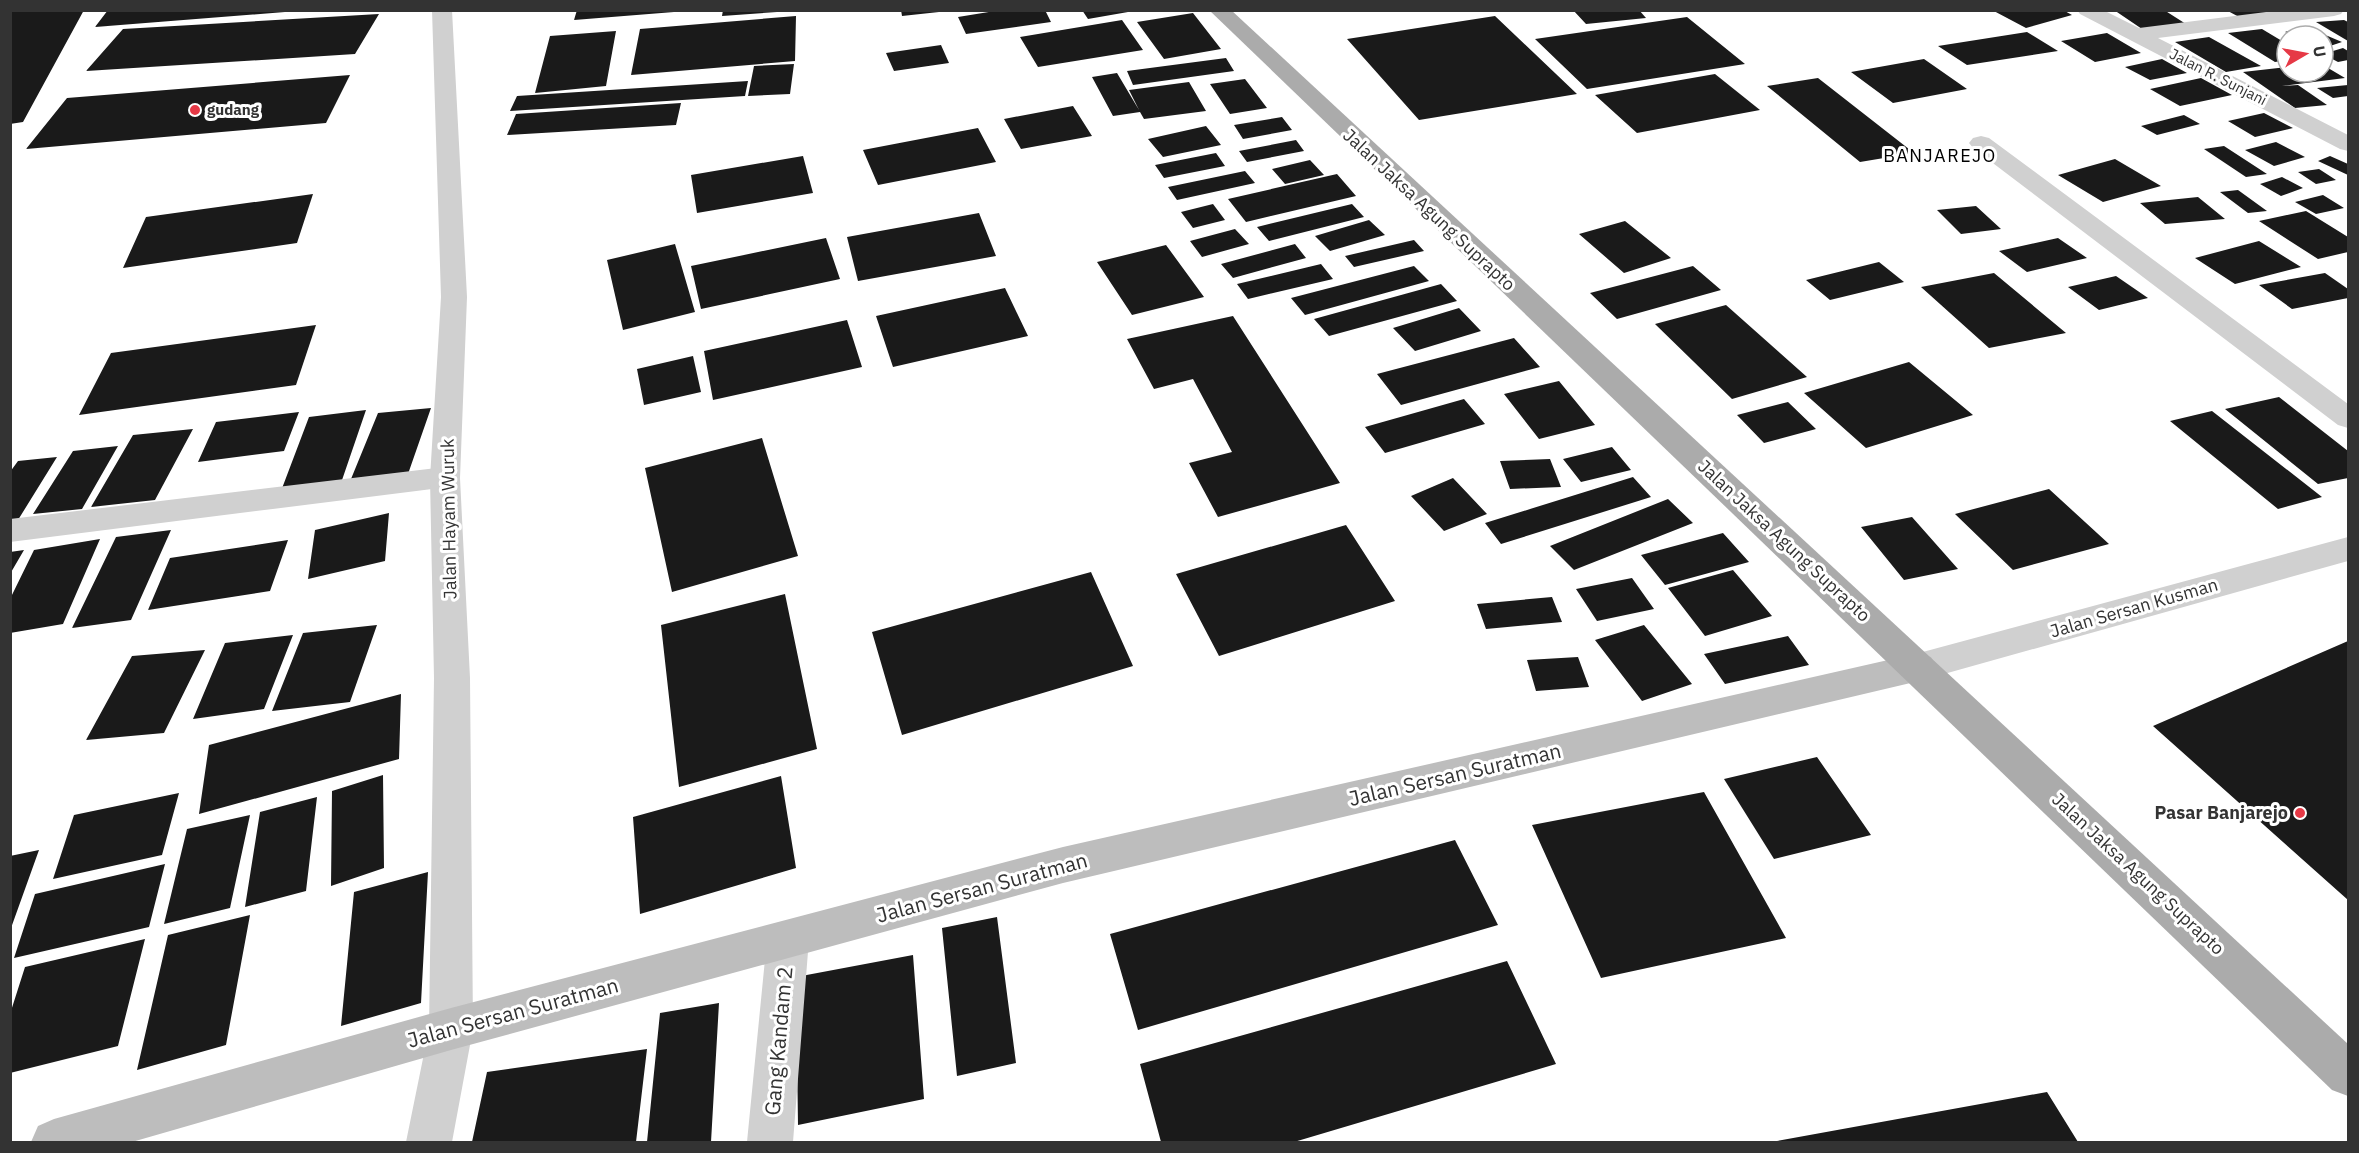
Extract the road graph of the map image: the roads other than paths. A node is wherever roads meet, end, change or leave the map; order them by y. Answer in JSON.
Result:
{"nodes":[{"id":1,"x":442,"y":10,"type":"edge"},
{"id":2,"x":1218,"y":10,"type":"edge"},
{"id":3,"x":2087,"y":10,"type":"edge"},
{"id":4,"x":2334,"y":10,"type":"edge"},
{"id":5,"x":2135,"y":34,"type":"junction"},
{"id":6,"x":2346,"y":141,"type":"edge"},
{"id":7,"x":1981,"y":143,"type":"dead end"},
{"id":8,"x":2349,"y":418,"type":"edge"},
{"id":9,"x":445,"y":478,"type":"junction"},
{"id":10,"x":10,"y":531,"type":"edge"},
{"id":11,"x":2349,"y":549,"type":"edge"},
{"id":12,"x":1919,"y":667,"type":"junction"},
{"id":13,"x":788,"y":939,"type":"junction"},
{"id":14,"x":451,"y":1029,"type":"junction"},
{"id":15,"x":2349,"y":1074,"type":"edge"},
{"id":16,"x":54,"y":1143,"type":"edge"},
{"id":17,"x":429,"y":1143,"type":"edge"},
{"id":18,"x":770,"y":1143,"type":"edge"}],
"edges":[{"from":1,"to":9,"type":"street","name":"Jalan Hayam Wuruk"},
{"from":2,"to":12,"type":"main road","name":"Jalan Jaksa Agung Suprapto"},
{"from":3,"to":5,"type":"street","name":"Jalan R. Sunjani"},
{"from":4,"to":5,"type":"street"},
{"from":5,"to":6,"type":"street","name":"Jalan R. Sunjani"},
{"from":7,"to":8,"type":"street"},
{"from":9,"to":10,"type":"street"},
{"from":9,"to":14,"type":"street","name":"Jalan Hayam Wuruk"},
{"from":11,"to":12,"type":"street","name":"Jalan Sersan Kusman"},
{"from":12,"to":13,"type":"main road","name":"Jalan Sersan Suratman"},
{"from":12,"to":15,"type":"main road","name":"Jalan Jaksa Agung Suprapto"},
{"from":13,"to":14,"type":"main road","name":"Jalan Sersan Suratman"},
{"from":13,"to":18,"type":"street","name":"Gang Kandam 2"},
{"from":14,"to":16,"type":"main road","name":"Jalan Sersan Suratman"},
{"from":14,"to":17,"type":"street","name":"Jalan Hayam Wuruk"}]}
